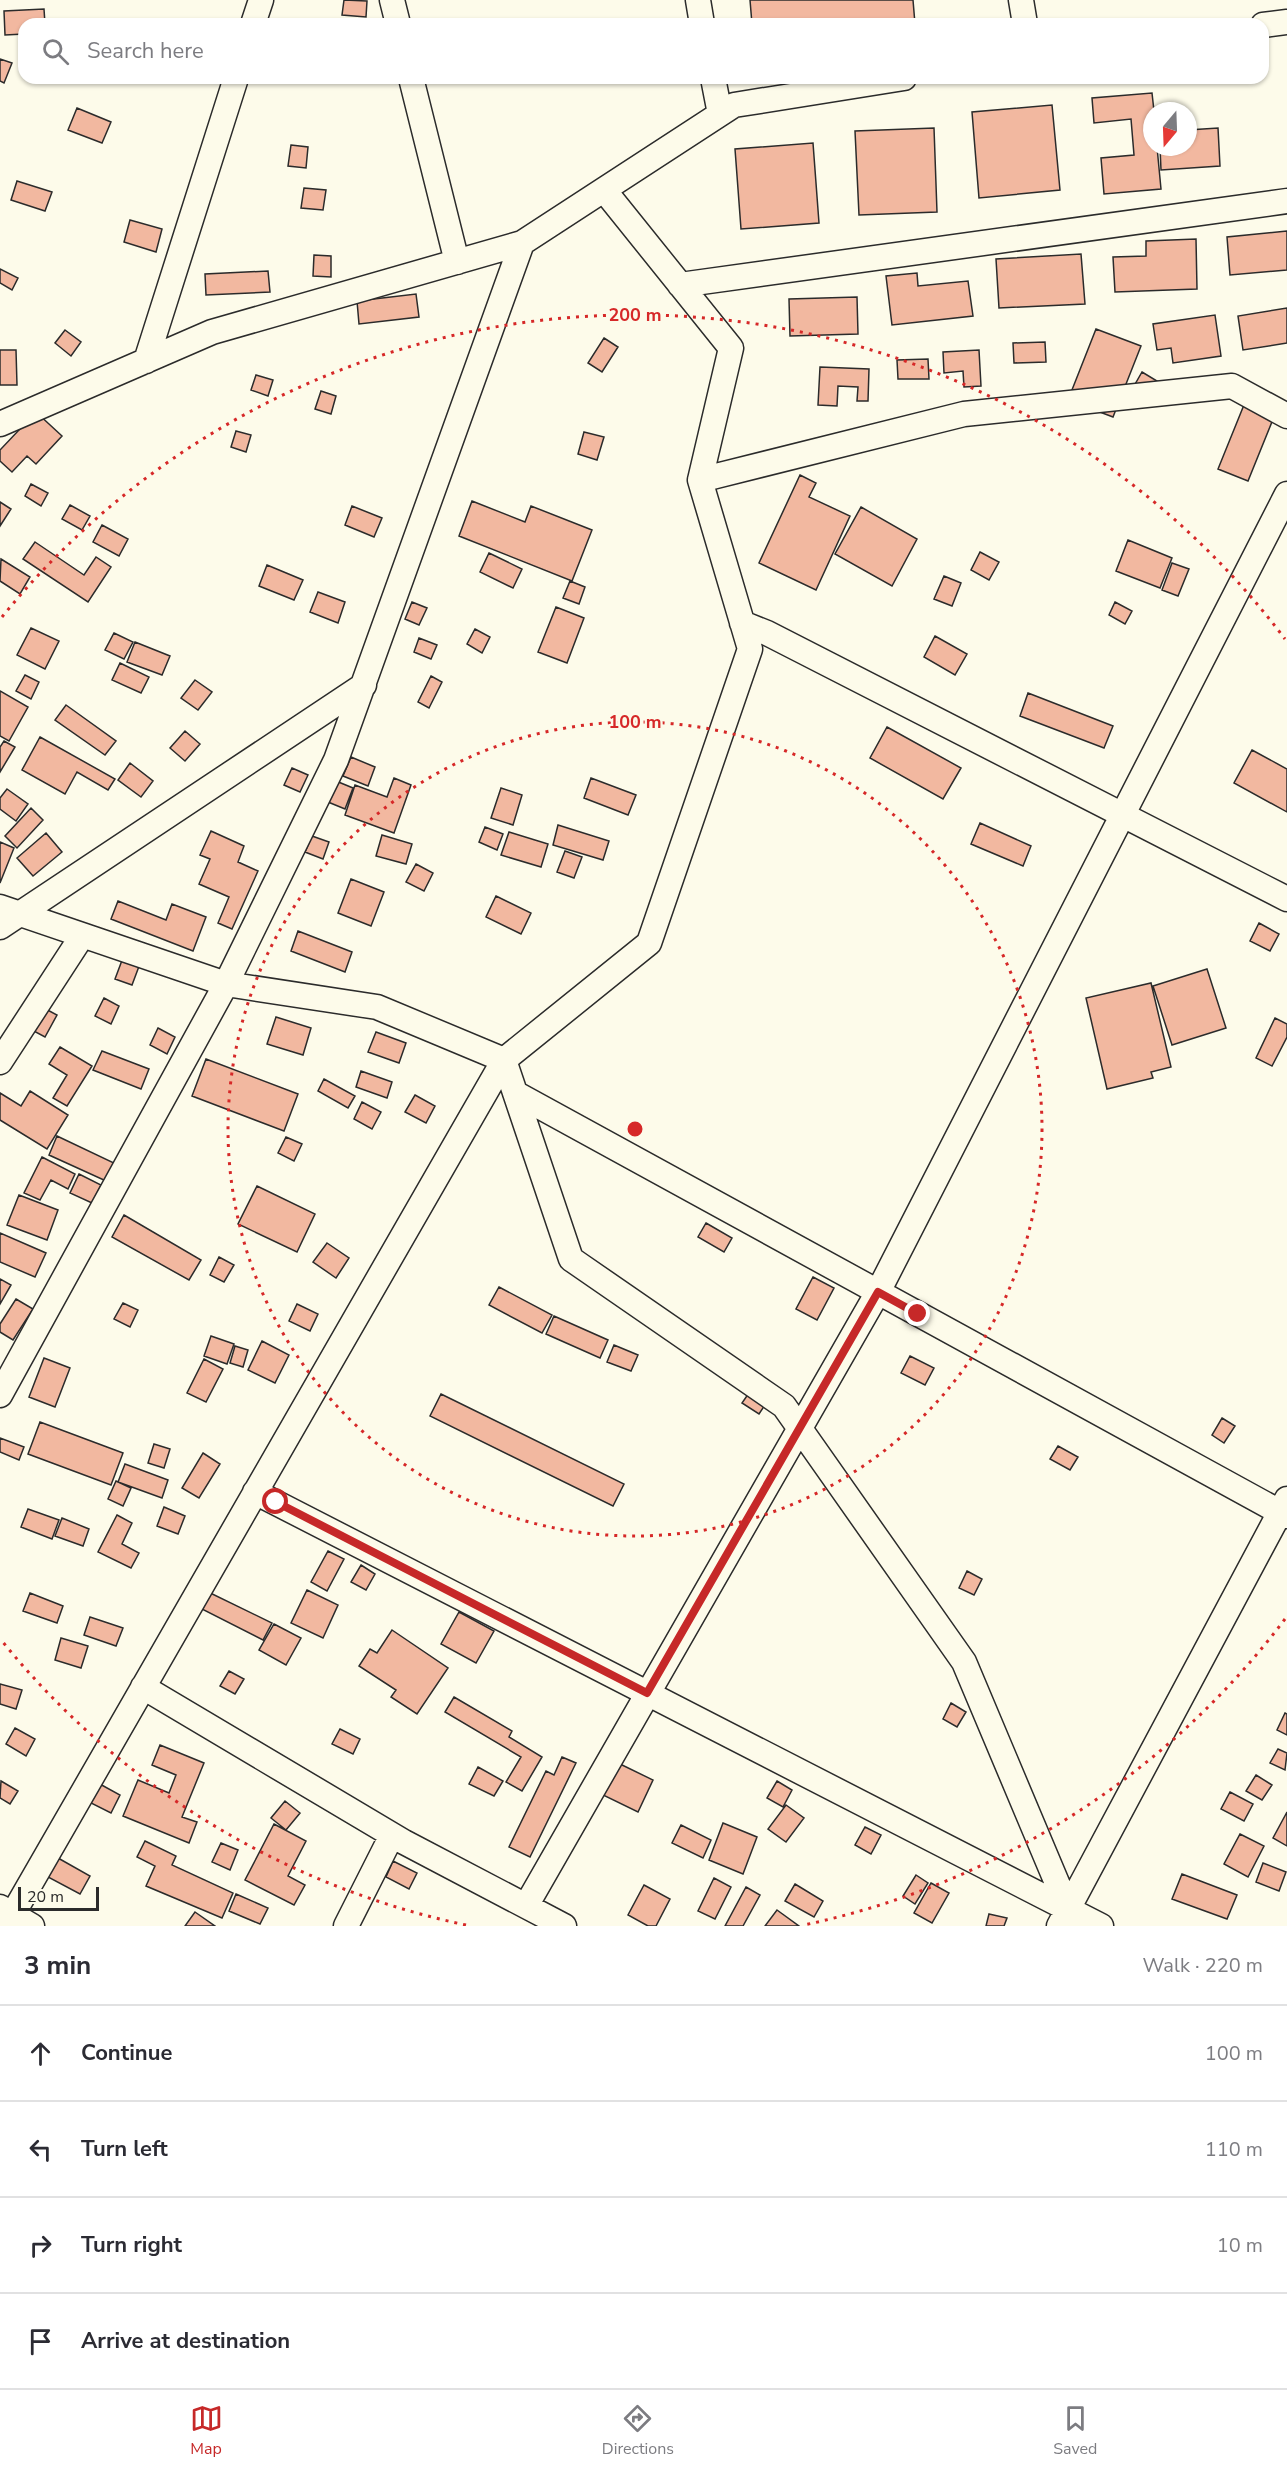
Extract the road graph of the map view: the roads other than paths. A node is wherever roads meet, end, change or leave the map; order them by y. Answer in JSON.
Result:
{"nodes":[{"id":1,"x":261,"y":0,"type":"edge"},
{"id":2,"x":392,"y":0,"type":"edge"},
{"id":3,"x":698,"y":0,"type":"edge"},
{"id":4,"x":1021,"y":0,"type":"edge"},
{"id":5,"x":256,"y":18,"type":"edge"},
{"id":6,"x":396,"y":18,"type":"edge"},
{"id":7,"x":701,"y":18,"type":"edge"},
{"id":8,"x":1025,"y":18,"type":"edge"},
{"id":9,"x":1287,"y":22,"type":"edge"},
{"id":10,"x":1269,"y":24,"type":"edge"},
{"id":11,"x":234,"y":84,"type":"edge"},
{"id":12,"x":413,"y":84,"type":"edge"},
{"id":13,"x":714,"y":84,"type":"edge"},
{"id":14,"x":866,"y":84,"type":"edge"},
{"id":15,"x":720,"y":114,"type":"junction"},
{"id":16,"x":604,"y":189,"type":"junction"},
{"id":17,"x":1287,"y":201,"type":"edge"},
{"id":18,"x":522,"y":243,"type":"junction"},
{"id":19,"x":458,"y":262,"type":"junction"},
{"id":20,"x":680,"y":285,"type":"junction"},
{"id":21,"x":146,"y":361,"type":"junction"},
{"id":22,"x":1287,"y":416,"type":"edge"},
{"id":23,"x":9,"y":420,"type":"edge"},
{"id":24,"x":0,"y":434,"type":"edge"},
{"id":25,"x":700,"y":480,"type":"junction"},
{"id":26,"x":1287,"y":494,"type":"edge"},
{"id":27,"x":742,"y":623,"type":"junction"},
{"id":28,"x":363,"y":685,"type":"junction"},
{"id":29,"x":1123,"y":815,"type":"junction"},
{"id":30,"x":1287,"y":899,"type":"edge"},
{"id":31,"x":6,"y":916,"type":"edge"},
{"id":32,"x":82,"y":936,"type":"junction"},
{"id":33,"x":226,"y":984,"type":"junction"},
{"id":34,"x":504,"y":1060,"type":"junction"},
{"id":35,"x":0,"y":1062,"type":"edge"},
{"id":36,"x":515,"y":1092,"type":"junction"},
{"id":37,"x":878,"y":1292,"type":"junction"},
{"id":38,"x":0,"y":1395,"type":"edge"},
{"id":39,"x":800,"y":1429,"type":"junction"},
{"id":40,"x":255,"y":1492,"type":"junction"},
{"id":41,"x":1285,"y":1509,"type":"edge"},
{"id":42,"x":143,"y":1687,"type":"junction"},
{"id":43,"x":647,"y":1693,"type":"junction"},
{"id":44,"x":392,"y":1835,"type":"junction"},
{"id":45,"x":526,"y":1906,"type":"junction"},
{"id":46,"x":1064,"y":1917,"type":"edge"},
{"id":47,"x":13,"y":1918,"type":"edge"},
{"id":48,"x":346,"y":1926,"type":"edge"},
{"id":49,"x":564,"y":1926,"type":"edge"},
{"id":50,"x":1101,"y":1926,"type":"edge"}],
"edges":[{"from":1,"to":5,"type":"street"},
{"from":2,"to":6,"type":"street"},
{"from":3,"to":7,"type":"street"},
{"from":4,"to":8,"type":"street"},
{"from":9,"to":10,"type":"street"},
{"from":11,"to":21,"type":"street"},
{"from":12,"to":19,"type":"street"},
{"from":13,"to":15,"type":"street"},
{"from":14,"to":15,"type":"street"},
{"from":15,"to":16,"type":"street"},
{"from":16,"to":18,"type":"street"},
{"from":16,"to":20,"type":"street"},
{"from":17,"to":20,"type":"street"},
{"from":18,"to":19,"type":"street"},
{"from":18,"to":28,"type":"street"},
{"from":19,"to":21,"type":"street"},
{"from":20,"to":25,"type":"street"},
{"from":21,"to":23,"type":"street"},
{"from":22,"to":25,"type":"street"},
{"from":23,"to":24,"type":"street"},
{"from":25,"to":27,"type":"street"},
{"from":26,"to":29,"type":"street"},
{"from":27,"to":29,"type":"street"},
{"from":27,"to":34,"type":"street"},
{"from":28,"to":31,"type":"street"},
{"from":28,"to":33,"type":"street"},
{"from":29,"to":30,"type":"street"},
{"from":29,"to":37,"type":"street"},
{"from":31,"to":32,"type":"street"},
{"from":32,"to":33,"type":"street"},
{"from":32,"to":35,"type":"street"},
{"from":33,"to":34,"type":"street"},
{"from":33,"to":38,"type":"street"},
{"from":34,"to":36,"type":"street"},
{"from":34,"to":40,"type":"street"},
{"from":36,"to":37,"type":"street"},
{"from":36,"to":39,"type":"street"},
{"from":37,"to":39,"type":"street"},
{"from":37,"to":41,"type":"street"},
{"from":39,"to":43,"type":"street"},
{"from":39,"to":46,"type":"street"},
{"from":40,"to":42,"type":"street"},
{"from":40,"to":43,"type":"street"},
{"from":41,"to":46,"type":"street"},
{"from":42,"to":44,"type":"street"},
{"from":42,"to":47,"type":"street"},
{"from":43,"to":45,"type":"street"},
{"from":43,"to":46,"type":"street"},
{"from":44,"to":45,"type":"street"},
{"from":44,"to":48,"type":"street"},
{"from":45,"to":49,"type":"street"},
{"from":46,"to":50,"type":"street"}]}
